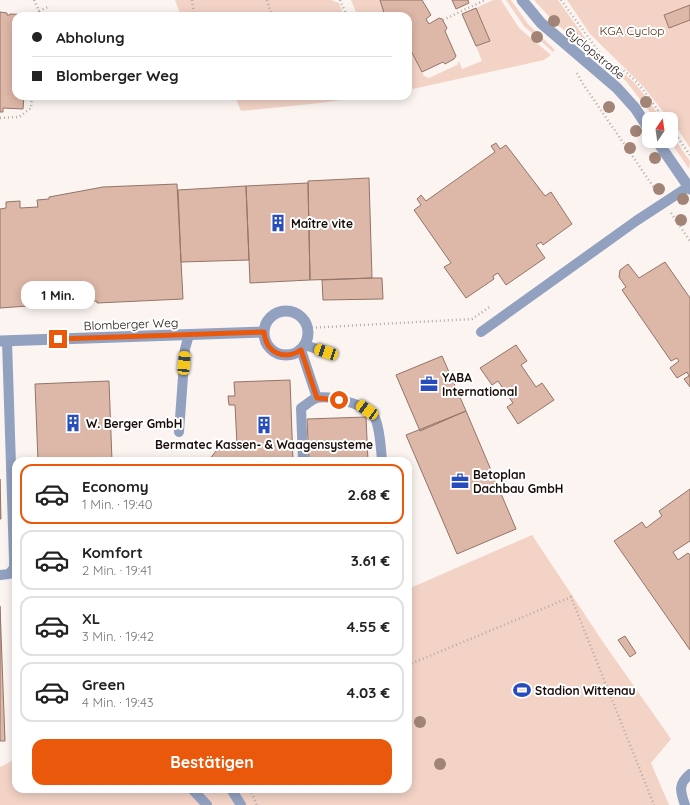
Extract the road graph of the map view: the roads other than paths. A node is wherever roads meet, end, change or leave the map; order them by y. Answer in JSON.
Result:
{"nodes":[{"id":1,"x":522,"y":0,"type":"edge"},
{"id":2,"x":642,"y":118,"type":"edge"},
{"id":3,"x":662,"y":148,"type":"edge"},
{"id":4,"x":689,"y":188,"type":"edge"},
{"id":5,"x":264,"y":332,"type":"junction"},
{"id":6,"x":481,"y":332,"type":"dead end"},
{"id":7,"x":189,"y":334,"type":"junction"},
{"id":8,"x":3,"y":341,"type":"edge"},
{"id":9,"x":303,"y":347,"type":"junction"},
{"id":10,"x":326,"y":352,"type":"dead end"},
{"id":11,"x":317,"y":398,"type":"junction"},
{"id":12,"x":179,"y":432,"type":"dead end"},
{"id":13,"x":303,"y":457,"type":"edge"},
{"id":14,"x":382,"y":457,"type":"edge"},
{"id":15,"x":12,"y":519,"type":"edge"},
{"id":16,"x":12,"y":570,"type":"edge"},
{"id":17,"x":0,"y":575,"type":"edge"},
{"id":18,"x":690,"y":774,"type":"edge"},
{"id":19,"x":196,"y":793,"type":"edge"},
{"id":20,"x":234,"y":793,"type":"edge"},
{"id":21,"x":207,"y":805,"type":"edge"},
{"id":22,"x":241,"y":805,"type":"edge"},
{"id":23,"x":685,"y":805,"type":"edge"}],
"edges":[{"from":1,"to":2,"type":"street","name":"Cyclopstraße"},
{"from":3,"to":4,"type":"street"},
{"from":4,"to":6,"type":"lane"},
{"from":5,"to":7,"type":"street","name":"Blomberger Weg"},
{"from":5,"to":9,"type":"street"},
{"from":5,"to":9,"type":"street"},
{"from":7,"to":8,"type":"street","name":"Blomberger Weg"},
{"from":7,"to":12,"type":"lane"},
{"from":8,"to":15,"type":"lane"},
{"from":9,"to":10,"type":"lane"},
{"from":9,"to":11,"type":"lane"},
{"from":11,"to":13,"type":"lane"},
{"from":11,"to":14,"type":"lane"},
{"from":16,"to":17,"type":"lane"},
{"from":18,"to":23,"type":"lane"},
{"from":19,"to":21,"type":"lane"},
{"from":20,"to":22,"type":"lane"}]}
